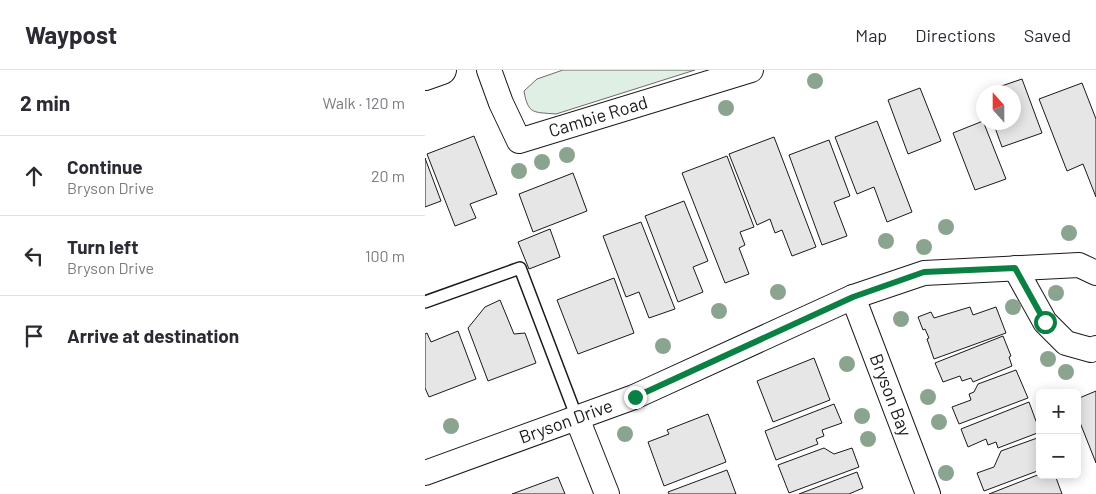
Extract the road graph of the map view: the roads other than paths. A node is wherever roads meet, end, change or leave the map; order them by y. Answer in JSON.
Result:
{"nodes":[{"id":1,"x":442,"y":70,"type":"edge"},
{"id":2,"x":489,"y":70,"type":"edge"},
{"id":3,"x":751,"y":70,"type":"edge"},
{"id":4,"x":425,"y":76,"type":"edge"},
{"id":5,"x":1015,"y":268,"type":"junction"},
{"id":6,"x":1096,"y":273,"type":"edge"},
{"id":7,"x":853,"y":297,"type":"junction"},
{"id":8,"x":425,"y":302,"type":"edge"},
{"id":9,"x":1096,"y":348,"type":"edge"},
{"id":10,"x":577,"y":418,"type":"junction"},
{"id":11,"x":425,"y":473,"type":"edge"},
{"id":12,"x":607,"y":494,"type":"edge"},
{"id":13,"x":928,"y":494,"type":"edge"}],
"edges":[{"from":1,"to":4,"type":"main road"},
{"from":2,"to":3,"type":"street","name":"Cambie Road"},
{"from":5,"to":6,"type":"street","name":"Bryson Drive"},
{"from":5,"to":7,"type":"street","name":"Bryson Drive"},
{"from":5,"to":9,"type":"street"},
{"from":7,"to":10,"type":"street","name":"Bryson Drive"},
{"from":7,"to":13,"type":"street","name":"Bryson Bay"},
{"from":8,"to":10,"type":"lane"},
{"from":10,"to":11,"type":"street","name":"Bryson Drive"},
{"from":10,"to":12,"type":"street"}]}
